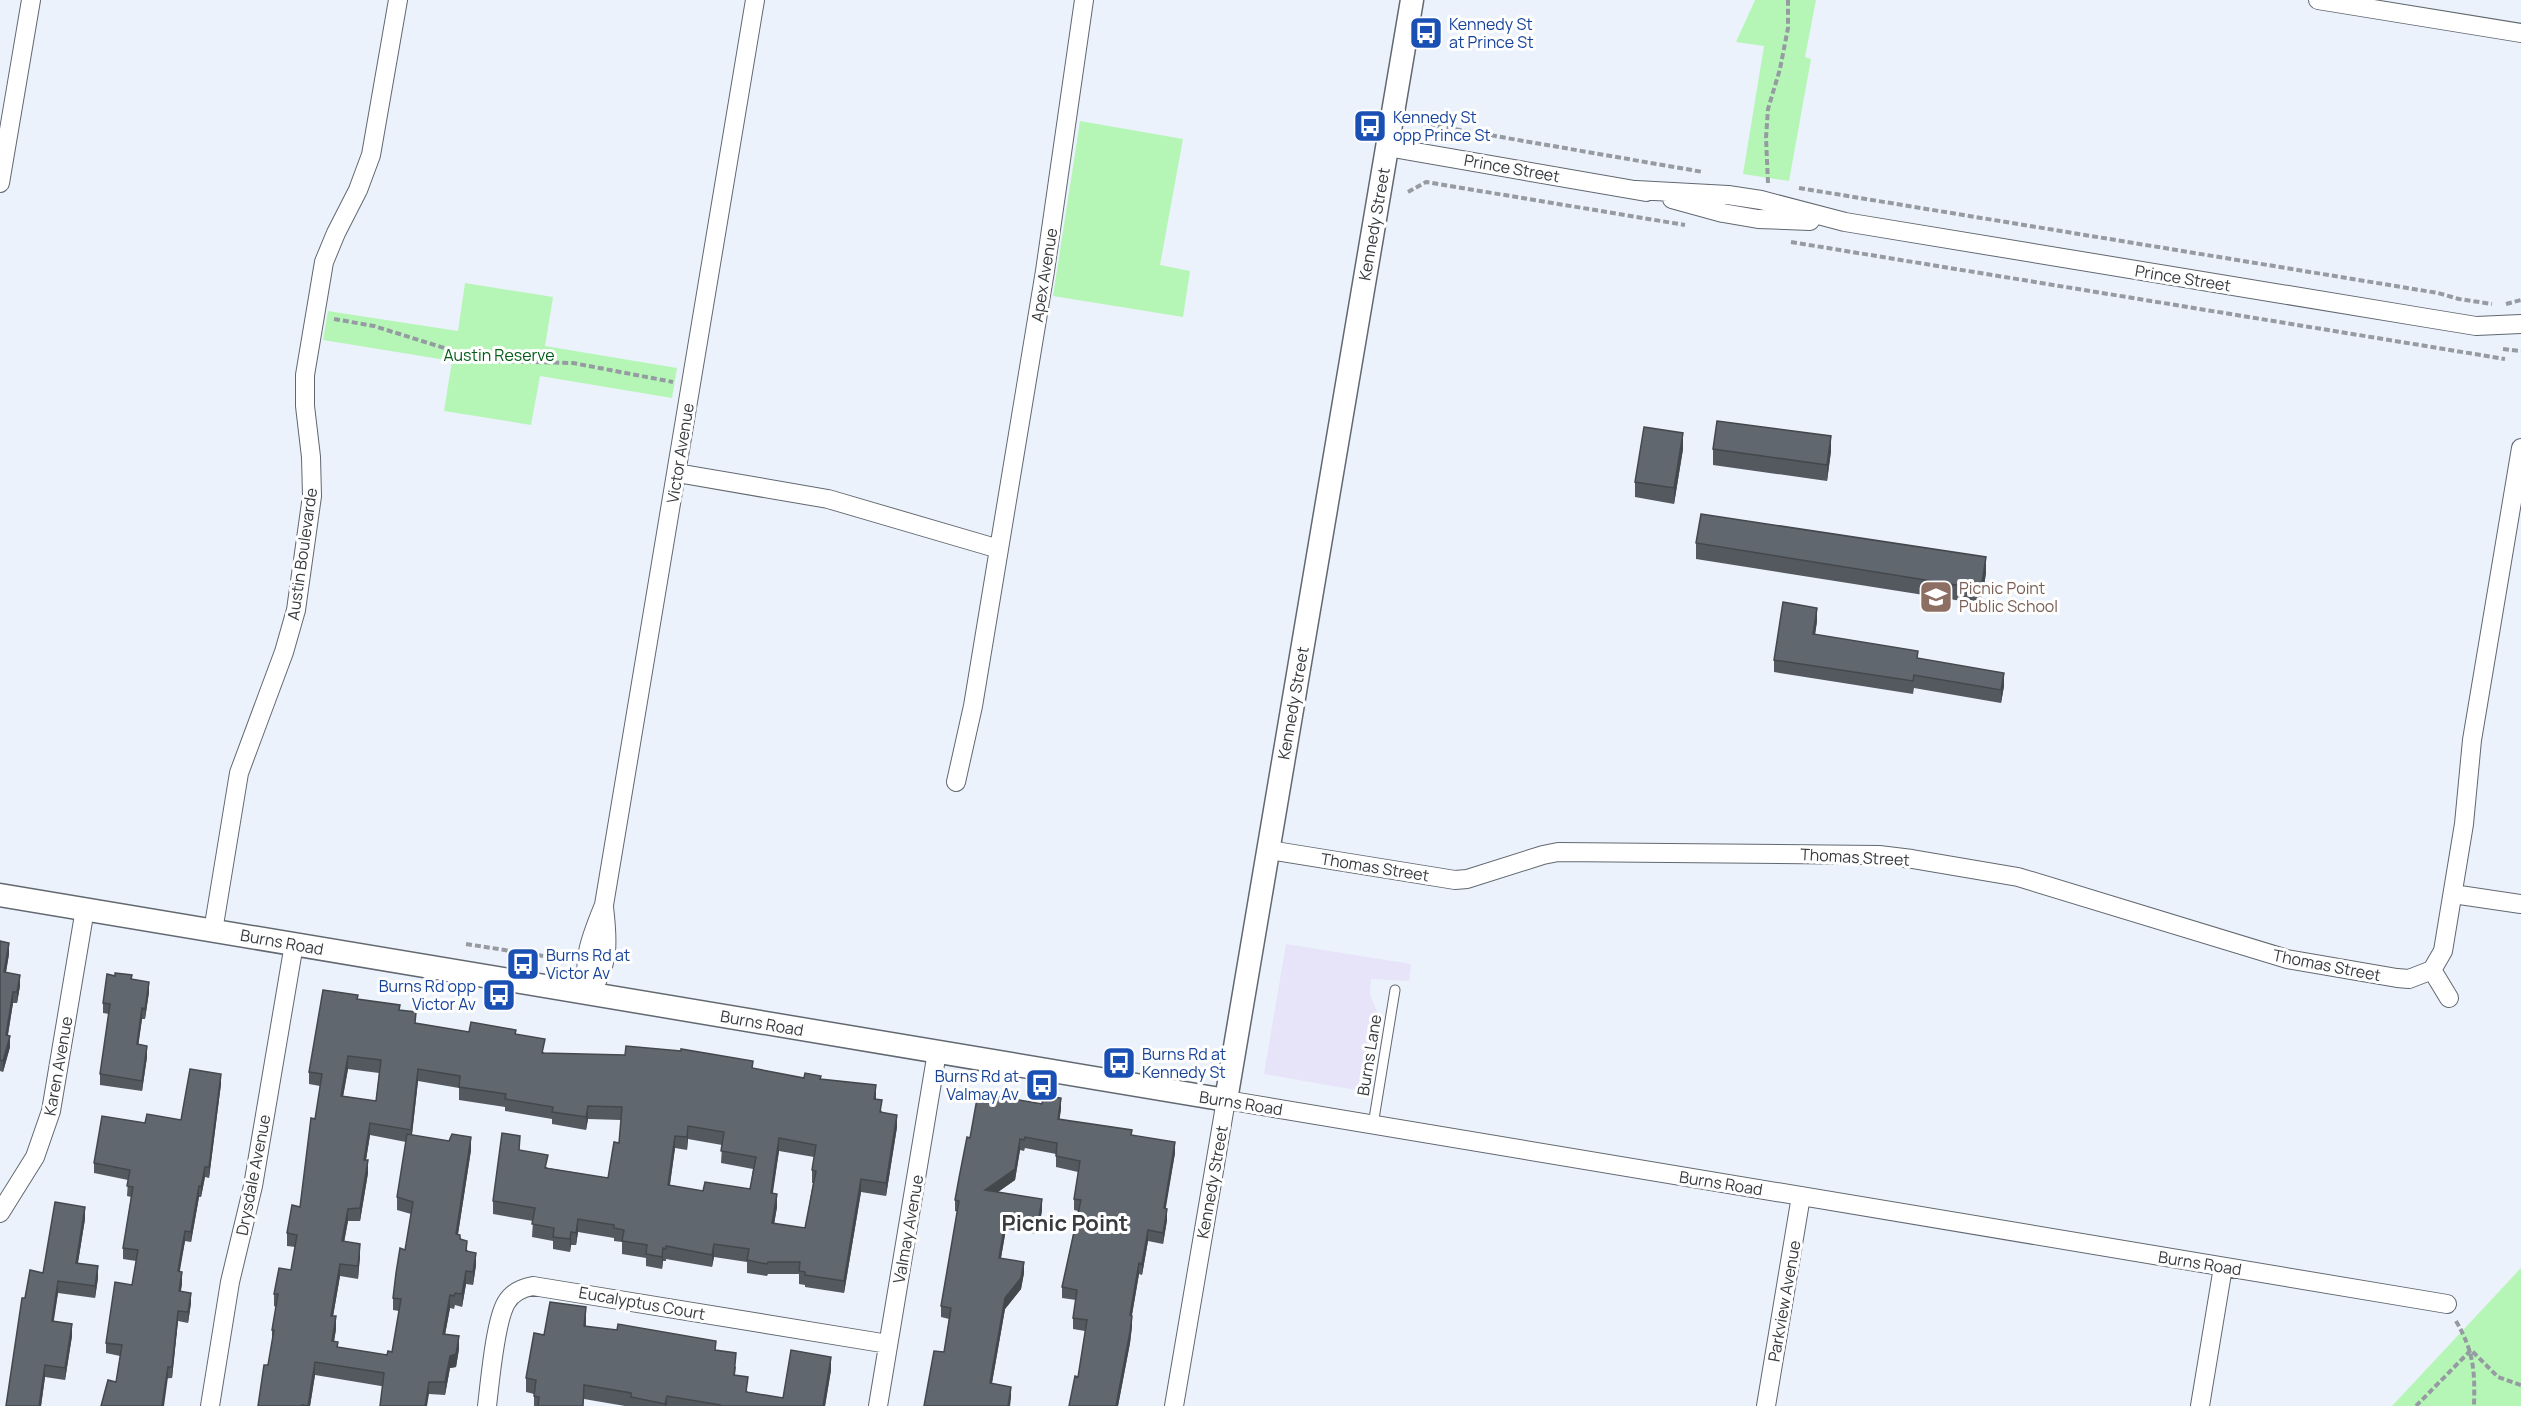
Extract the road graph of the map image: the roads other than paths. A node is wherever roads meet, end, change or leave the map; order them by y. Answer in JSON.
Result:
{"nodes":[{"id":1,"x":31,"y":0,"type":"edge"},
{"id":2,"x":398,"y":0,"type":"edge"},
{"id":3,"x":755,"y":0,"type":"edge"},
{"id":4,"x":1084,"y":0,"type":"edge"},
{"id":5,"x":1412,"y":0,"type":"edge"},
{"id":6,"x":2318,"y":0,"type":"edge"},
{"id":7,"x":2521,"y":33,"type":"edge"},
{"id":8,"x":1388,"y":147,"type":"junction"},
{"id":9,"x":0,"y":183,"type":"edge"},
{"id":10,"x":2521,"y":324,"type":"edge"},
{"id":11,"x":2521,"y":448,"type":"edge"},
{"id":12,"x":676,"y":473,"type":"junction"},
{"id":13,"x":999,"y":549,"type":"junction"},
{"id":14,"x":956,"y":782,"type":"dead end"},
{"id":15,"x":1269,"y":850,"type":"junction"},
{"id":16,"x":2452,"y":894,"type":"junction"},
{"id":17,"x":0,"y":895,"type":"edge"},
{"id":18,"x":2521,"y":904,"type":"edge"},
{"id":19,"x":85,"y":909,"type":"junction"},
{"id":20,"x":213,"y":931,"type":"junction"},
{"id":21,"x":294,"y":944,"type":"junction"},
{"id":22,"x":2432,"y":970,"type":"junction"},
{"id":23,"x":1395,"y":990,"type":"dead end"},
{"id":24,"x":589,"y":994,"type":"junction"},
{"id":25,"x":2449,"y":998,"type":"dead end"},
{"id":26,"x":937,"y":1052,"type":"junction"},
{"id":27,"x":1226,"y":1100,"type":"junction"},
{"id":28,"x":1373,"y":1125,"type":"junction"},
{"id":29,"x":1802,"y":1196,"type":"junction"},
{"id":30,"x":0,"y":1213,"type":"edge"},
{"id":31,"x":2223,"y":1267,"type":"junction"},
{"id":32,"x":2447,"y":1304,"type":"road end"},
{"id":33,"x":888,"y":1344,"type":"junction"},
{"id":34,"x":210,"y":1406,"type":"edge"},
{"id":35,"x":486,"y":1406,"type":"edge"},
{"id":36,"x":878,"y":1406,"type":"edge"},
{"id":37,"x":1174,"y":1406,"type":"edge"},
{"id":38,"x":1766,"y":1406,"type":"edge"},
{"id":39,"x":2200,"y":1406,"type":"edge"}],
"edges":[{"from":1,"to":9,"type":"street"},
{"from":2,"to":20,"type":"street","name":"Austin Boulevarde"},
{"from":3,"to":12,"type":"street","name":"Victor Avenue"},
{"from":4,"to":13,"type":"street","name":"Apex Avenue"},
{"from":5,"to":8,"type":"street","name":"Kennedy Street"},
{"from":6,"to":7,"type":"street"},
{"from":8,"to":10,"type":"street","name":"Prince Street"},
{"from":8,"to":15,"type":"street","name":"Kennedy Street"},
{"from":11,"to":16,"type":"street"},
{"from":12,"to":13,"type":"street"},
{"from":12,"to":24,"type":"street","name":"Victor Avenue"},
{"from":13,"to":14,"type":"street","name":"Apex Avenue"},
{"from":15,"to":22,"type":"street","name":"Thomas Street"},
{"from":15,"to":27,"type":"street","name":"Kennedy Street"},
{"from":16,"to":18,"type":"street"},
{"from":16,"to":22,"type":"street"},
{"from":17,"to":19,"type":"street","name":"Burns Road"},
{"from":19,"to":20,"type":"street","name":"Burns Road"},
{"from":19,"to":30,"type":"street","name":"Karen Avenue"},
{"from":20,"to":21,"type":"street","name":"Burns Road"},
{"from":21,"to":24,"type":"street","name":"Burns Road"},
{"from":21,"to":34,"type":"street","name":"Drysdale Avenue"},
{"from":22,"to":25,"type":"street"},
{"from":23,"to":28,"type":"lane","name":"Burns Lane"},
{"from":24,"to":26,"type":"street","name":"Burns Road"},
{"from":26,"to":27,"type":"street","name":"Burns Road"},
{"from":26,"to":33,"type":"street","name":"Valmay Avenue"},
{"from":27,"to":28,"type":"street","name":"Burns Road"},
{"from":27,"to":37,"type":"street","name":"Kennedy Street"},
{"from":28,"to":29,"type":"street","name":"Burns Road"},
{"from":29,"to":31,"type":"street","name":"Burns Road"},
{"from":29,"to":38,"type":"street","name":"Parkview Avenue"},
{"from":31,"to":32,"type":"street","name":"Burns Road"},
{"from":31,"to":39,"type":"street"},
{"from":33,"to":35,"type":"street","name":"Eucalyptus Court"},
{"from":33,"to":36,"type":"street","name":"Valmay Avenue"}]}
